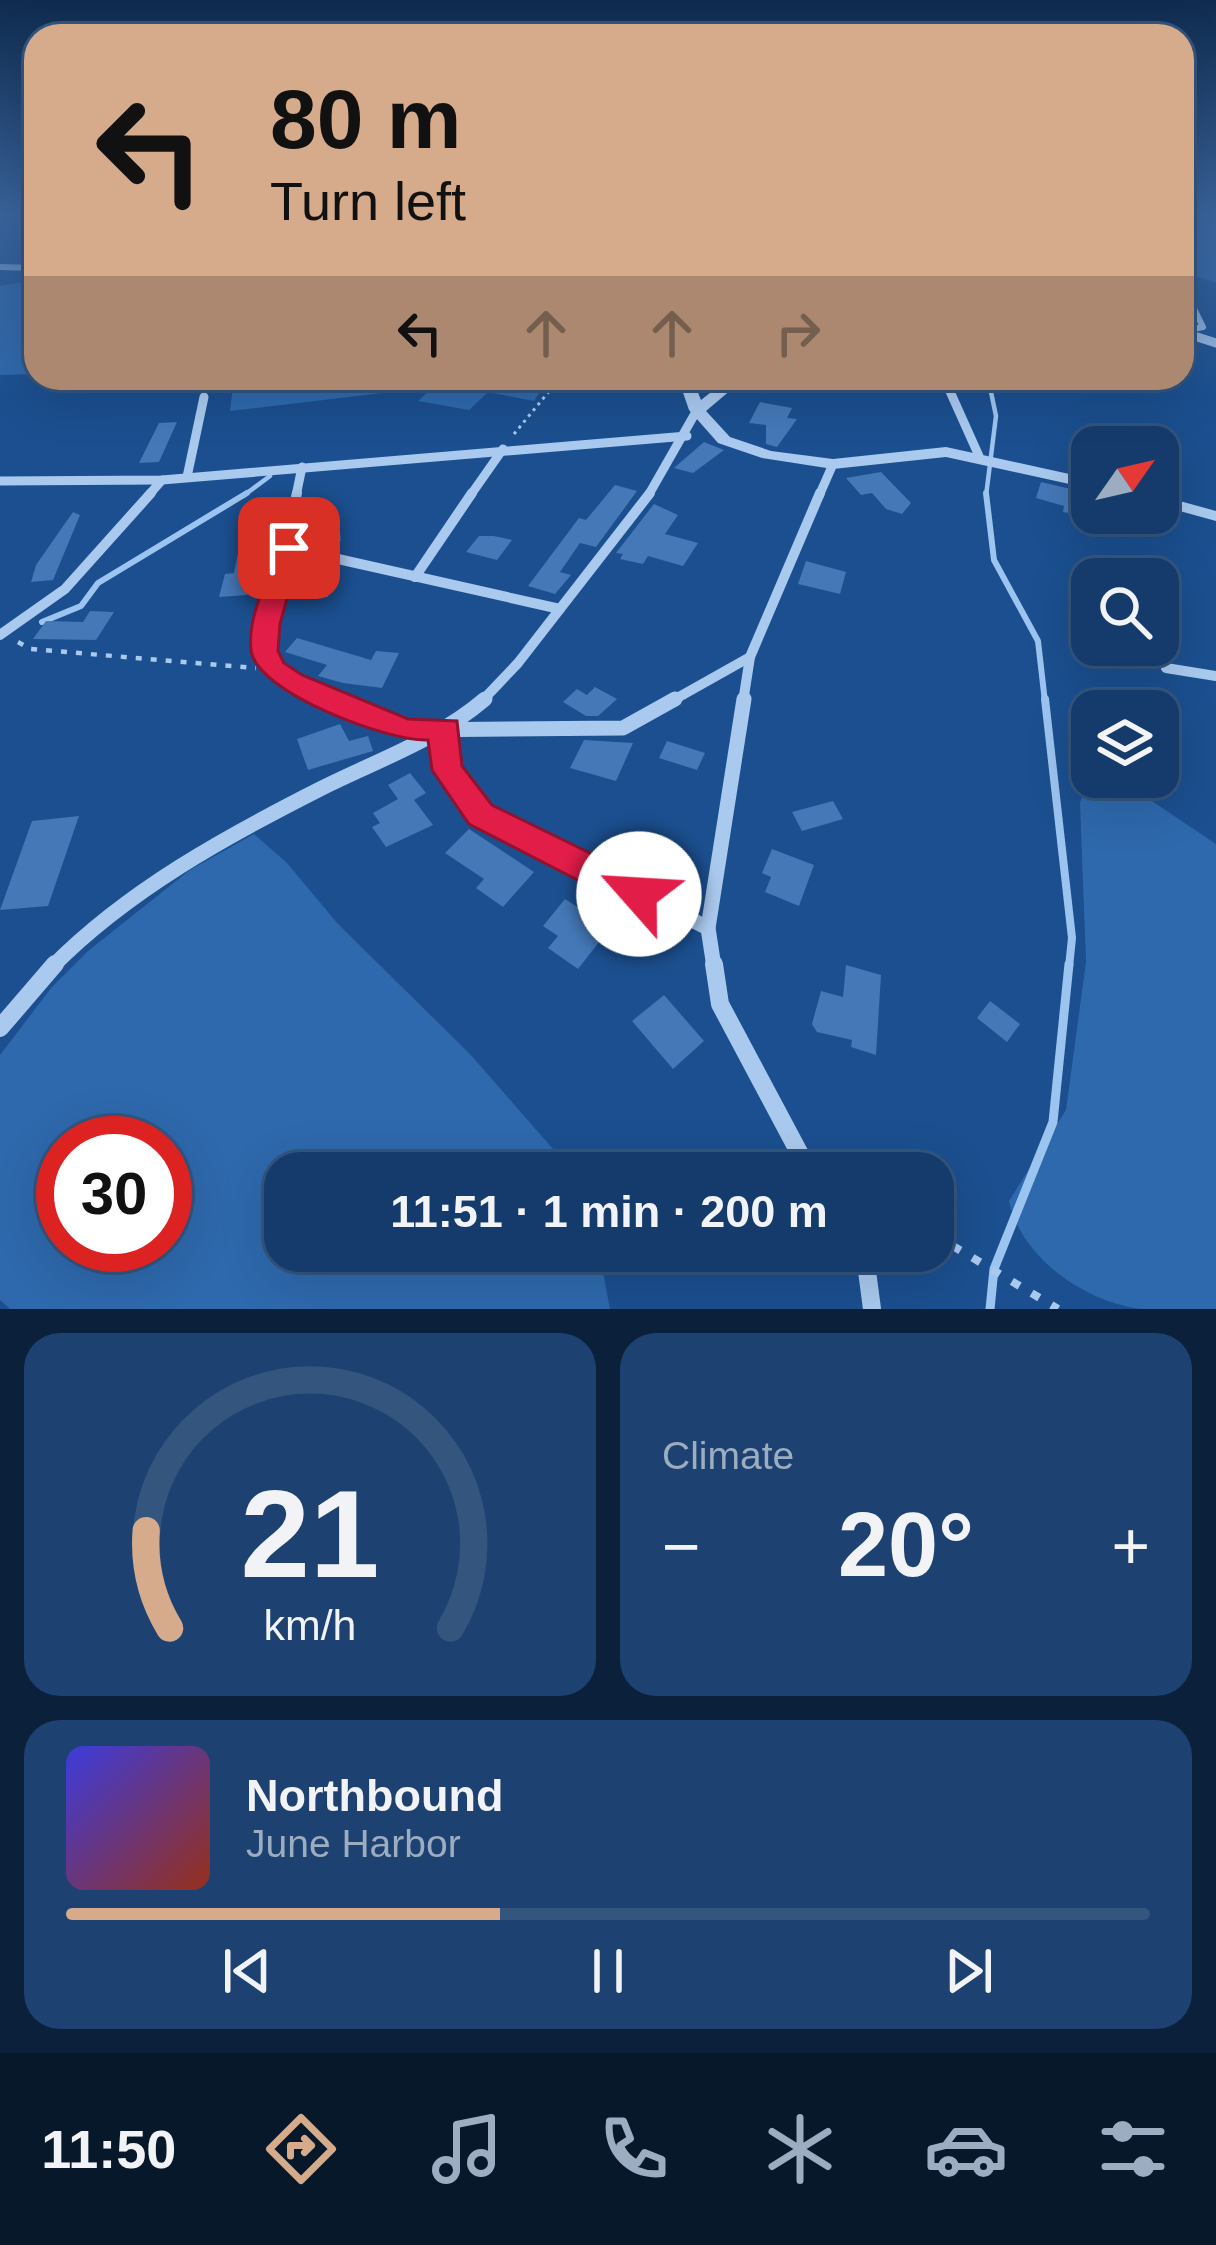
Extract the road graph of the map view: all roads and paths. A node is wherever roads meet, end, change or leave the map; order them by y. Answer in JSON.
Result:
{"nodes":[{"id":1,"x":550,"y":390,"type":"edge"},
{"id":2,"x":690,"y":390,"type":"edge"},
{"id":3,"x":723,"y":390,"type":"edge"},
{"id":4,"x":949,"y":390,"type":"edge"},
{"id":5,"x":204,"y":398,"type":"dead end"},
{"id":6,"x":697,"y":410,"type":"junction"},
{"id":7,"x":687,"y":436,"type":"junction"},
{"id":8,"x":503,"y":448,"type":"junction"},
{"id":9,"x":979,"y":456,"type":"junction"},
{"id":10,"x":833,"y":464,"type":"junction"},
{"id":11,"x":302,"y":467,"type":"junction"},
{"id":12,"x":187,"y":477,"type":"junction"},
{"id":13,"x":1071,"y":479,"type":"edge"},
{"id":14,"x":162,"y":480,"type":"junction"},
{"id":15,"x":0,"y":481,"type":"edge"},
{"id":16,"x":1179,"y":506,"type":"edge"},
{"id":17,"x":1216,"y":516,"type":"edge"},
{"id":18,"x":289,"y":548,"type":"junction"},
{"id":19,"x":415,"y":577,"type":"junction"},
{"id":20,"x":560,"y":609,"type":"junction"},
{"id":21,"x":2,"y":635,"type":"edge"},
{"id":22,"x":751,"y":657,"type":"junction"},
{"id":23,"x":1166,"y":668,"type":"dead end"},
{"id":24,"x":273,"y":670,"type":"junction"},
{"id":25,"x":1216,"y":676,"type":"edge"},
{"id":26,"x":446,"y":729,"type":"junction"},
{"id":27,"x":708,"y":928,"type":"junction"},
{"id":28,"x":0,"y":1028,"type":"edge"},
{"id":29,"x":798,"y":1152,"type":"edge"},
{"id":30,"x":954,"y":1247,"type":"edge"},
{"id":31,"x":867,"y":1272,"type":"edge"},
{"id":32,"x":872,"y":1309,"type":"edge"},
{"id":33,"x":1058,"y":1309,"type":"edge"}],
"edges":[{"from":1,"to":8,"type":"path"},
{"from":2,"to":6,"type":"street"},
{"from":3,"to":6,"type":"street"},
{"from":4,"to":9,"type":"street"},
{"from":5,"to":12,"type":"street"},
{"from":6,"to":7,"type":"street"},
{"from":6,"to":10,"type":"street"},
{"from":7,"to":8,"type":"street"},
{"from":7,"to":20,"type":"street"},
{"from":8,"to":11,"type":"street"},
{"from":8,"to":19,"type":"street"},
{"from":9,"to":10,"type":"street"},
{"from":9,"to":13,"type":"street"},
{"from":10,"to":22,"type":"street"},
{"from":11,"to":12,"type":"street"},
{"from":11,"to":18,"type":"street"},
{"from":12,"to":14,"type":"street"},
{"from":14,"to":15,"type":"street"},
{"from":14,"to":21,"type":"street"},
{"from":16,"to":17,"type":"street"},
{"from":18,"to":19,"type":"street"},
{"from":18,"to":24,"type":"street"},
{"from":19,"to":20,"type":"street"},
{"from":20,"to":26,"type":"street"},
{"from":21,"to":24,"type":"path"},
{"from":22,"to":26,"type":"street"},
{"from":22,"to":27,"type":"street"},
{"from":23,"to":25,"type":"street"},
{"from":24,"to":26,"type":"street"},
{"from":26,"to":27,"type":"street"},
{"from":26,"to":28,"type":"street"},
{"from":27,"to":29,"type":"street"},
{"from":30,"to":33,"type":"path"},
{"from":31,"to":32,"type":"street"}]}
